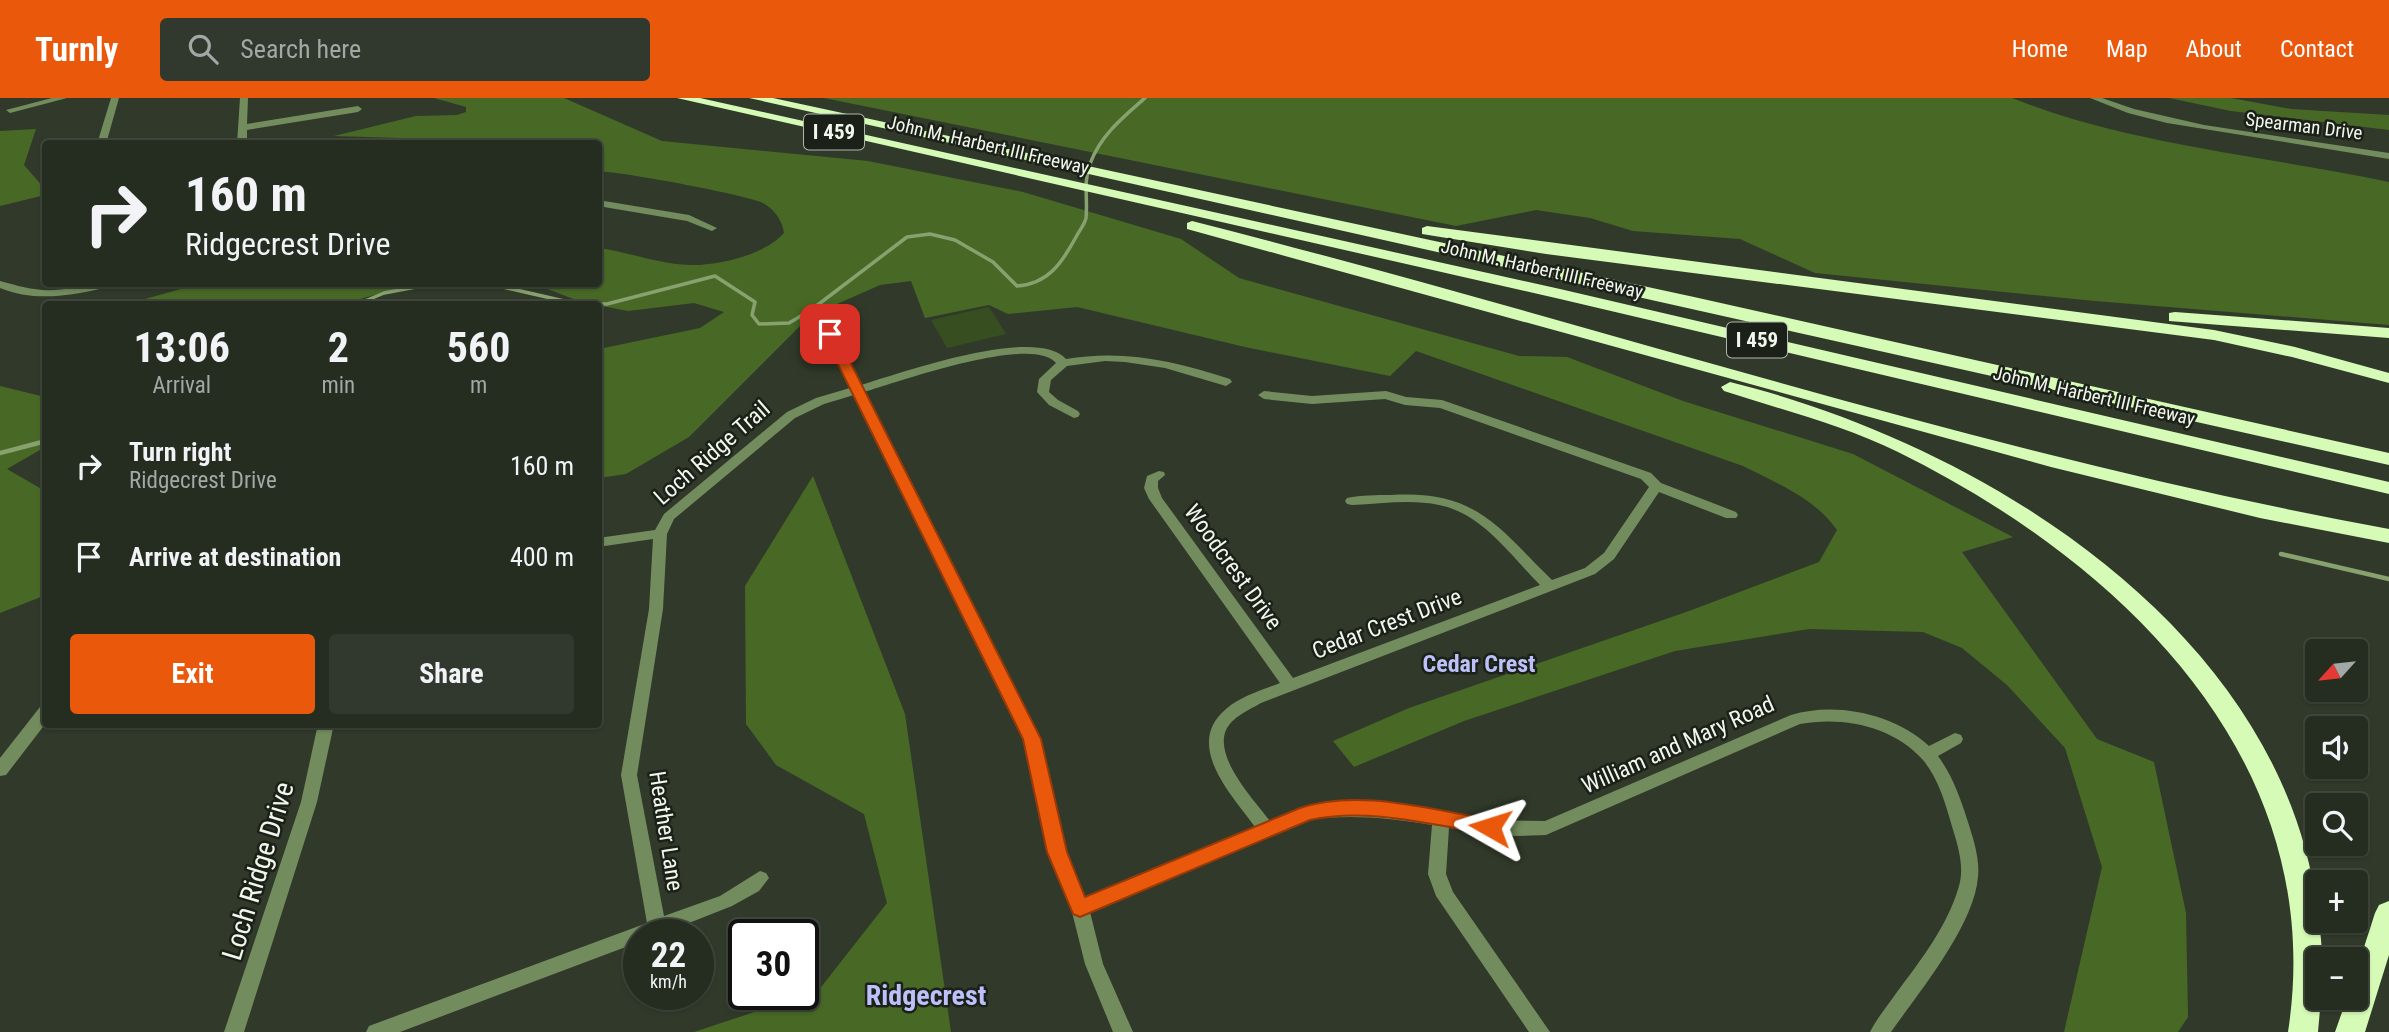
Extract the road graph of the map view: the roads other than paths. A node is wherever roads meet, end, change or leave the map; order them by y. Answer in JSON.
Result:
{"nodes":[{"id":1,"x":62,"y":98,"type":"edge"},
{"id":2,"x":115,"y":98,"type":"edge"},
{"id":3,"x":244,"y":98,"type":"edge"},
{"id":4,"x":683,"y":98,"type":"edge"},
{"id":5,"x":755,"y":98,"type":"edge"},
{"id":6,"x":2094,"y":98,"type":"edge"},
{"id":7,"x":358,"y":109,"type":"dead end"},
{"id":8,"x":10,"y":110,"type":"dead end"},
{"id":9,"x":241,"y":128,"type":"junction"},
{"id":10,"x":102,"y":140,"type":"edge"},
{"id":11,"x":242,"y":140,"type":"edge"},
{"id":12,"x":2389,"y":156,"type":"edge"},
{"id":13,"x":1146,"y":184,"type":"junction"},
{"id":14,"x":1124,"y":195,"type":"junction"},
{"id":15,"x":602,"y":204,"type":"edge"},
{"id":16,"x":712,"y":228,"type":"dead end"},
{"id":17,"x":0,"y":284,"type":"edge"},
{"id":18,"x":1411,"y":285,"type":"junction"},
{"id":19,"x":87,"y":287,"type":"edge"},
{"id":20,"x":1949,"y":300,"type":"junction"},
{"id":21,"x":2389,"y":333,"type":"edge"},
{"id":22,"x":830,"y":334,"type":"dead end"},
{"id":23,"x":1062,"y":363,"type":"junction"},
{"id":24,"x":2389,"y":378,"type":"edge"},
{"id":25,"x":1226,"y":382,"type":"dead end"},
{"id":26,"x":856,"y":388,"type":"junction"},
{"id":27,"x":1264,"y":395,"type":"dead end"},
{"id":28,"x":1074,"y":414,"type":"dead end"},
{"id":29,"x":2389,"y":459,"type":"edge"},
{"id":30,"x":1158,"y":475,"type":"dead end"},
{"id":31,"x":1656,"y":485,"type":"junction"},
{"id":32,"x":2389,"y":488,"type":"edge"},
{"id":33,"x":1352,"y":500,"type":"dead end"},
{"id":34,"x":1731,"y":515,"type":"dead end"},
{"id":35,"x":660,"y":534,"type":"junction"},
{"id":36,"x":2389,"y":536,"type":"edge"},
{"id":37,"x":602,"y":542,"type":"edge"},
{"id":38,"x":1549,"y":586,"type":"junction"},
{"id":39,"x":1290,"y":685,"type":"junction"},
{"id":40,"x":42,"y":716,"type":"edge"},
{"id":41,"x":325,"y":728,"type":"edge"},
{"id":42,"x":1955,"y":739,"type":"dead end"},
{"id":43,"x":1927,"y":754,"type":"junction"},
{"id":44,"x":0,"y":770,"type":"edge"},
{"id":45,"x":1441,"y":821,"type":"junction"},
{"id":46,"x":1267,"y":830,"type":"junction"},
{"id":47,"x":760,"y":878,"type":"dead end"},
{"id":48,"x":1080,"y":908,"type":"junction"},
{"id":49,"x":2389,"y":914,"type":"edge"},
{"id":50,"x":655,"y":919,"type":"edge"},
{"id":51,"x":679,"y":919,"type":"edge"},
{"id":52,"x":623,"y":941,"type":"edge"},
{"id":53,"x":234,"y":1032,"type":"edge"},
{"id":54,"x":376,"y":1032,"type":"edge"},
{"id":55,"x":1123,"y":1032,"type":"edge"},
{"id":56,"x":1540,"y":1032,"type":"edge"},
{"id":57,"x":1880,"y":1032,"type":"edge"},
{"id":58,"x":2303,"y":1032,"type":"edge"},
{"id":59,"x":2350,"y":1032,"type":"edge"}],
"edges":[{"from":1,"to":8,"type":"street"},
{"from":2,"to":10,"type":"street"},
{"from":3,"to":9,"type":"street"},
{"from":4,"to":14,"type":"highway","name":"John M. Harbert III Freeway","number":"I 459"},
{"from":5,"to":14,"type":"highway","name":"John M. Harbert III Freeway","number":"I 459"},
{"from":6,"to":12,"type":"street","name":"Spearman Drive"},
{"from":7,"to":9,"type":"street"},
{"from":9,"to":11,"type":"street"},
{"from":13,"to":14,"type":"highway","name":"John M. Harbert III Freeway","number":"I 459"},
{"from":13,"to":20,"type":"highway"},
{"from":13,"to":29,"type":"highway","name":"John M. Harbert III Freeway","number":"I 459"},
{"from":14,"to":18,"type":"highway"},
{"from":14,"to":32,"type":"highway","name":"John M. Harbert III Freeway","number":"I 459"},
{"from":15,"to":16,"type":"street"},
{"from":17,"to":19,"type":"street"},
{"from":18,"to":36,"type":"highway"},
{"from":18,"to":58,"type":"highway"},
{"from":20,"to":21,"type":"highway"},
{"from":20,"to":24,"type":"highway"},
{"from":22,"to":26,"type":"street"},
{"from":23,"to":25,"type":"street"},
{"from":23,"to":26,"type":"street","name":"Loch Ridge Trail"},
{"from":23,"to":28,"type":"street"},
{"from":26,"to":35,"type":"street","name":"Loch Ridge Trail"},
{"from":26,"to":48,"type":"street"},
{"from":27,"to":31,"type":"street"},
{"from":30,"to":39,"type":"street","name":"Woodcrest Drive"},
{"from":31,"to":34,"type":"street"},
{"from":31,"to":38,"type":"street","name":"Cedar Crest Drive"},
{"from":33,"to":38,"type":"street"},
{"from":35,"to":37,"type":"street","name":"Loch Ridge Trail"},
{"from":35,"to":50,"type":"street","name":"Heather Lane"},
{"from":38,"to":39,"type":"street","name":"Cedar Crest Drive"},
{"from":39,"to":46,"type":"street","name":"Cedar Crest Drive"},
{"from":40,"to":44,"type":"street"},
{"from":41,"to":53,"type":"street","name":"Loch Ridge Drive"},
{"from":42,"to":43,"type":"street"},
{"from":43,"to":45,"type":"street","name":"William and Mary Road"},
{"from":43,"to":57,"type":"street","name":"William and Mary Road"},
{"from":45,"to":46,"type":"street","name":"William and Mary Road"},
{"from":45,"to":56,"type":"street"},
{"from":46,"to":48,"type":"street","name":"William and Mary Road"},
{"from":47,"to":51,"type":"street","name":"Heather Lane"},
{"from":48,"to":55,"type":"street"},
{"from":49,"to":59,"type":"highway"},
{"from":52,"to":54,"type":"street","name":"Heather Lane"}]}
